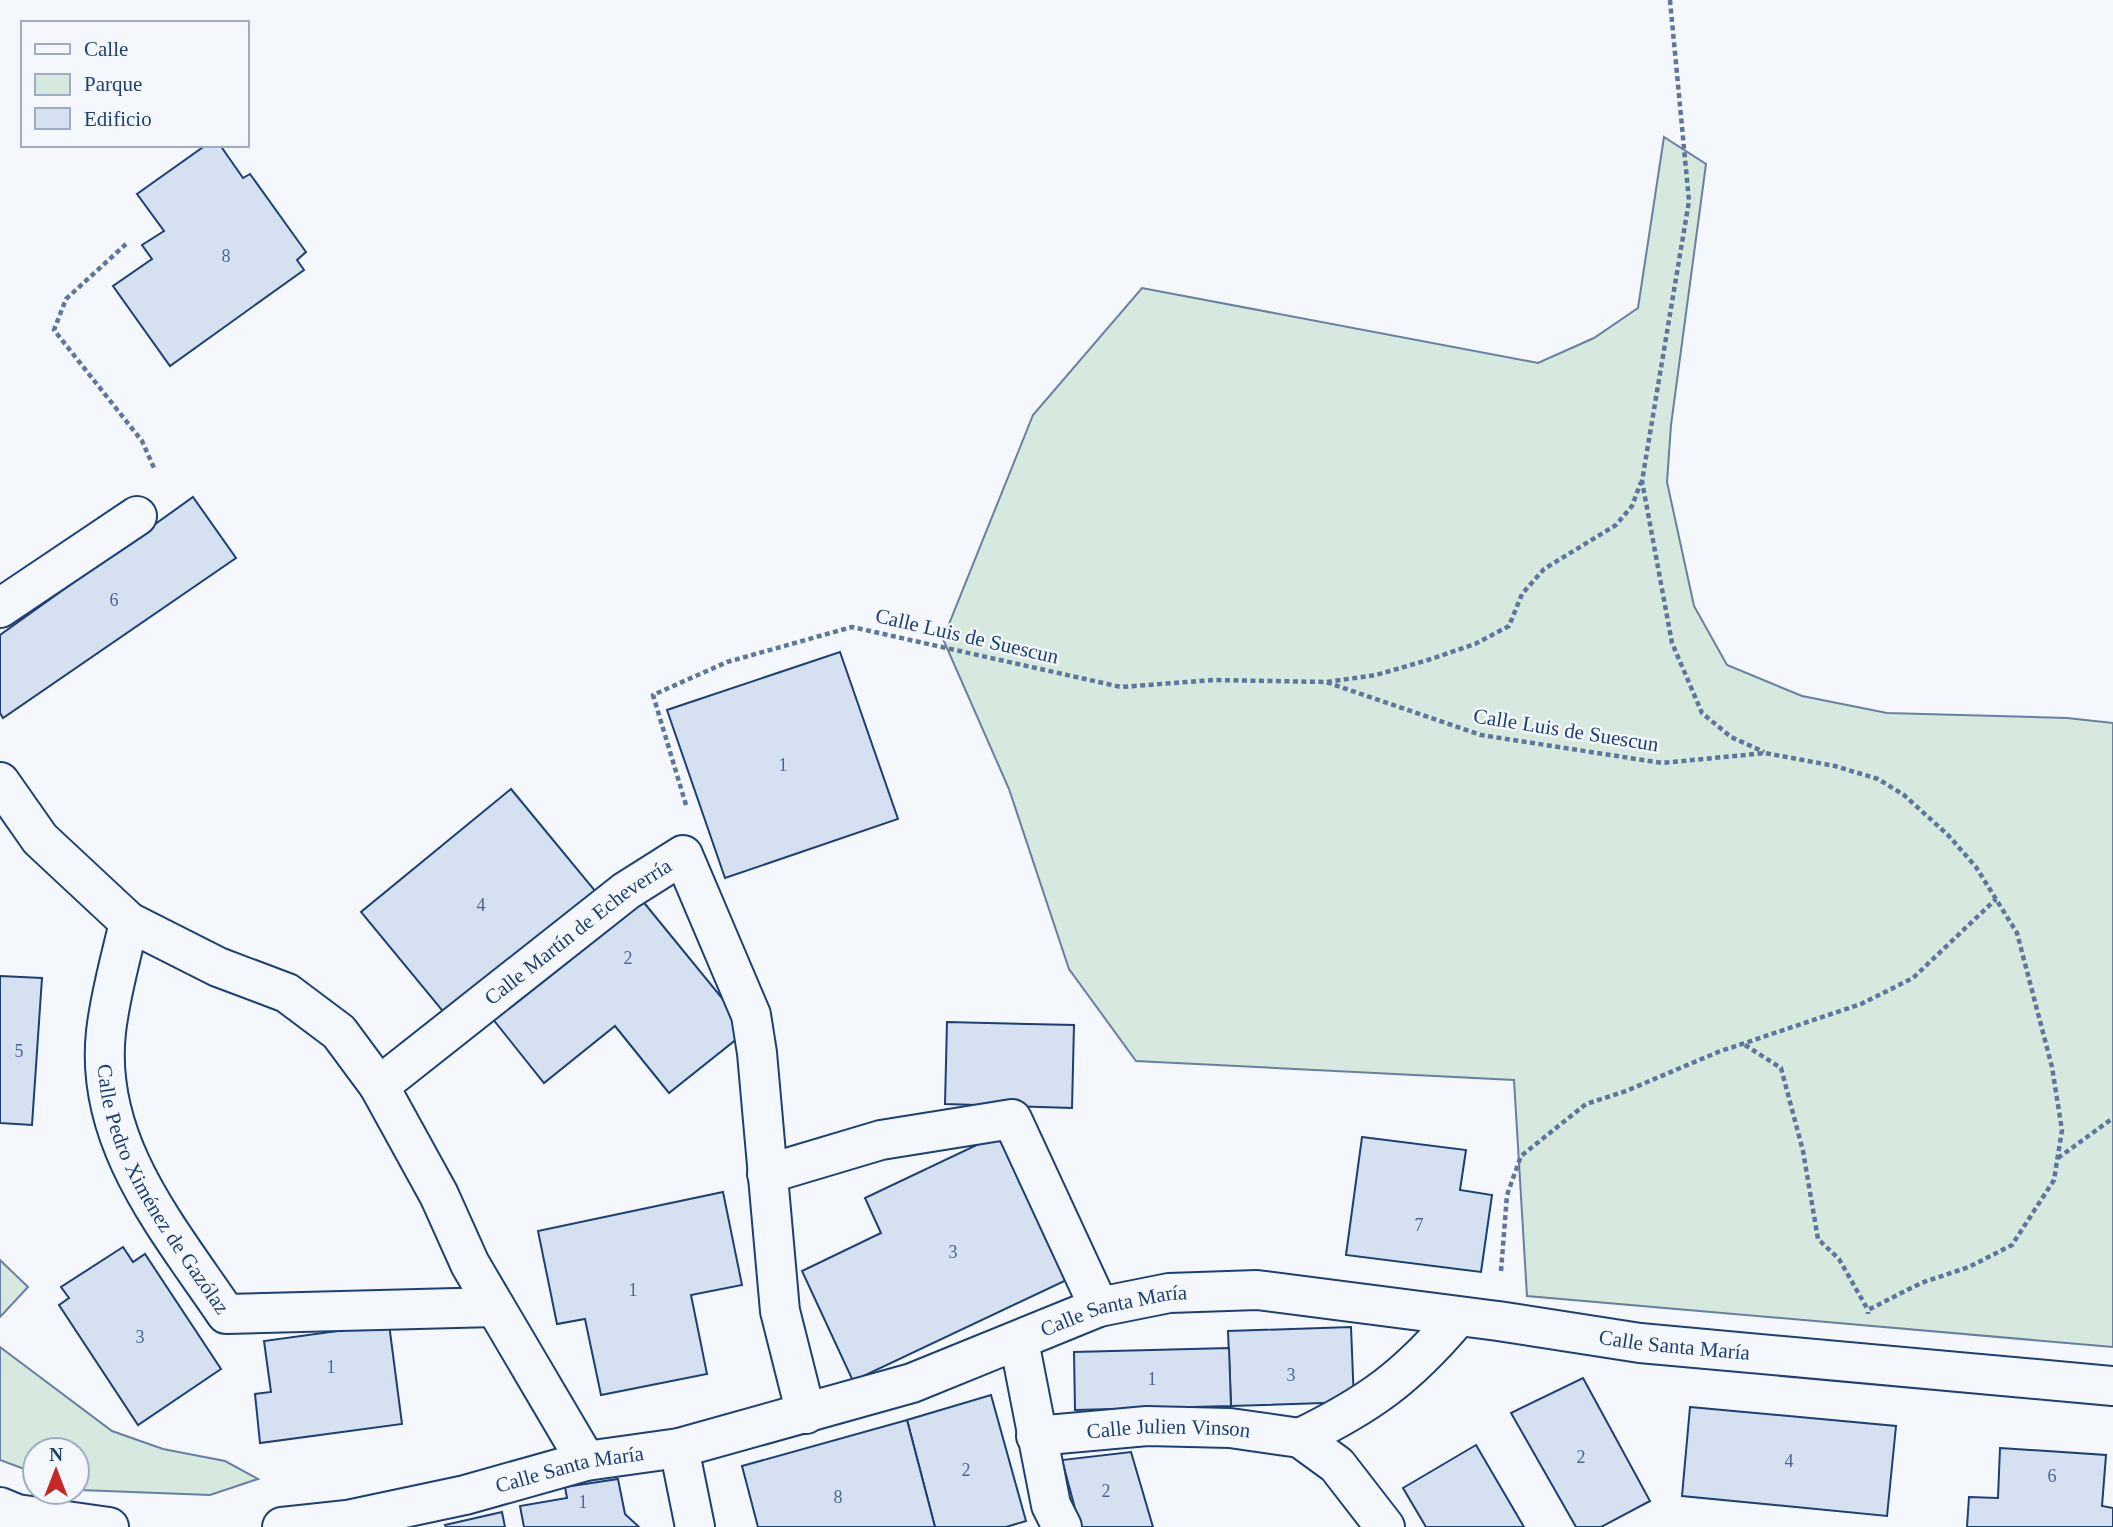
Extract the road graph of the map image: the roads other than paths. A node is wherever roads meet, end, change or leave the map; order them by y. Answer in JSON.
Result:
{"nodes":[{"id":1,"x":137,"y":516,"type":"road end"},
{"id":2,"x":0,"y":608,"type":"edge"},
{"id":3,"x":0,"y":782,"type":"edge"},
{"id":4,"x":129,"y":922,"type":"junction"},
{"id":5,"x":379,"y":1086,"type":"junction"},
{"id":6,"x":767,"y":1174,"type":"junction"},
{"id":7,"x":495,"y":1307,"type":"junction"},
{"id":8,"x":1100,"y":1307,"type":"junction"},
{"id":9,"x":1457,"y":1318,"type":"junction"},
{"id":10,"x":1019,"y":1341,"type":"junction"},
{"id":11,"x":2113,"y":1386,"type":"edge"},
{"id":12,"x":806,"y":1414,"type":"junction"},
{"id":13,"x":1036,"y":1436,"type":"junction"},
{"id":14,"x":1300,"y":1438,"type":"junction"},
{"id":15,"x":678,"y":1448,"type":"junction"},
{"id":16,"x":586,"y":1461,"type":"junction"},
{"id":17,"x":0,"y":1507,"type":"edge"},
{"id":18,"x":109,"y":1527,"type":"edge"},
{"id":19,"x":282,"y":1527,"type":"edge"},
{"id":20,"x":695,"y":1527,"type":"edge"},
{"id":21,"x":1062,"y":1527,"type":"edge"},
{"id":22,"x":1385,"y":1527,"type":"edge"}],
"edges":[{"from":1,"to":2,"type":"street"},
{"from":3,"to":4,"type":"street"},
{"from":4,"to":5,"type":"street"},
{"from":4,"to":7,"type":"street","name":"Calle Pedro Ximénez de Gazólaz"},
{"from":5,"to":6,"type":"street","name":"Calle Martín de Echeverría"},
{"from":5,"to":7,"type":"street"},
{"from":6,"to":8,"type":"street"},
{"from":6,"to":12,"type":"street","name":"Calle Martín de Echeverría"},
{"from":7,"to":16,"type":"street"},
{"from":8,"to":9,"type":"street","name":"Calle Santa María"},
{"from":8,"to":10,"type":"street","name":"Calle Santa María"},
{"from":9,"to":11,"type":"street","name":"Calle Santa María"},
{"from":9,"to":14,"type":"street"},
{"from":10,"to":12,"type":"street","name":"Calle Santa María"},
{"from":10,"to":13,"type":"street"},
{"from":12,"to":15,"type":"street","name":"Calle Santa María"},
{"from":13,"to":14,"type":"street","name":"Calle Julien Vinson"},
{"from":13,"to":21,"type":"street"},
{"from":14,"to":22,"type":"street","name":"Calle Julien Vinson"},
{"from":15,"to":16,"type":"street","name":"Calle Santa María"},
{"from":15,"to":20,"type":"street"},
{"from":16,"to":19,"type":"street","name":"Calle Santa María"},
{"from":17,"to":18,"type":"street"}]}
